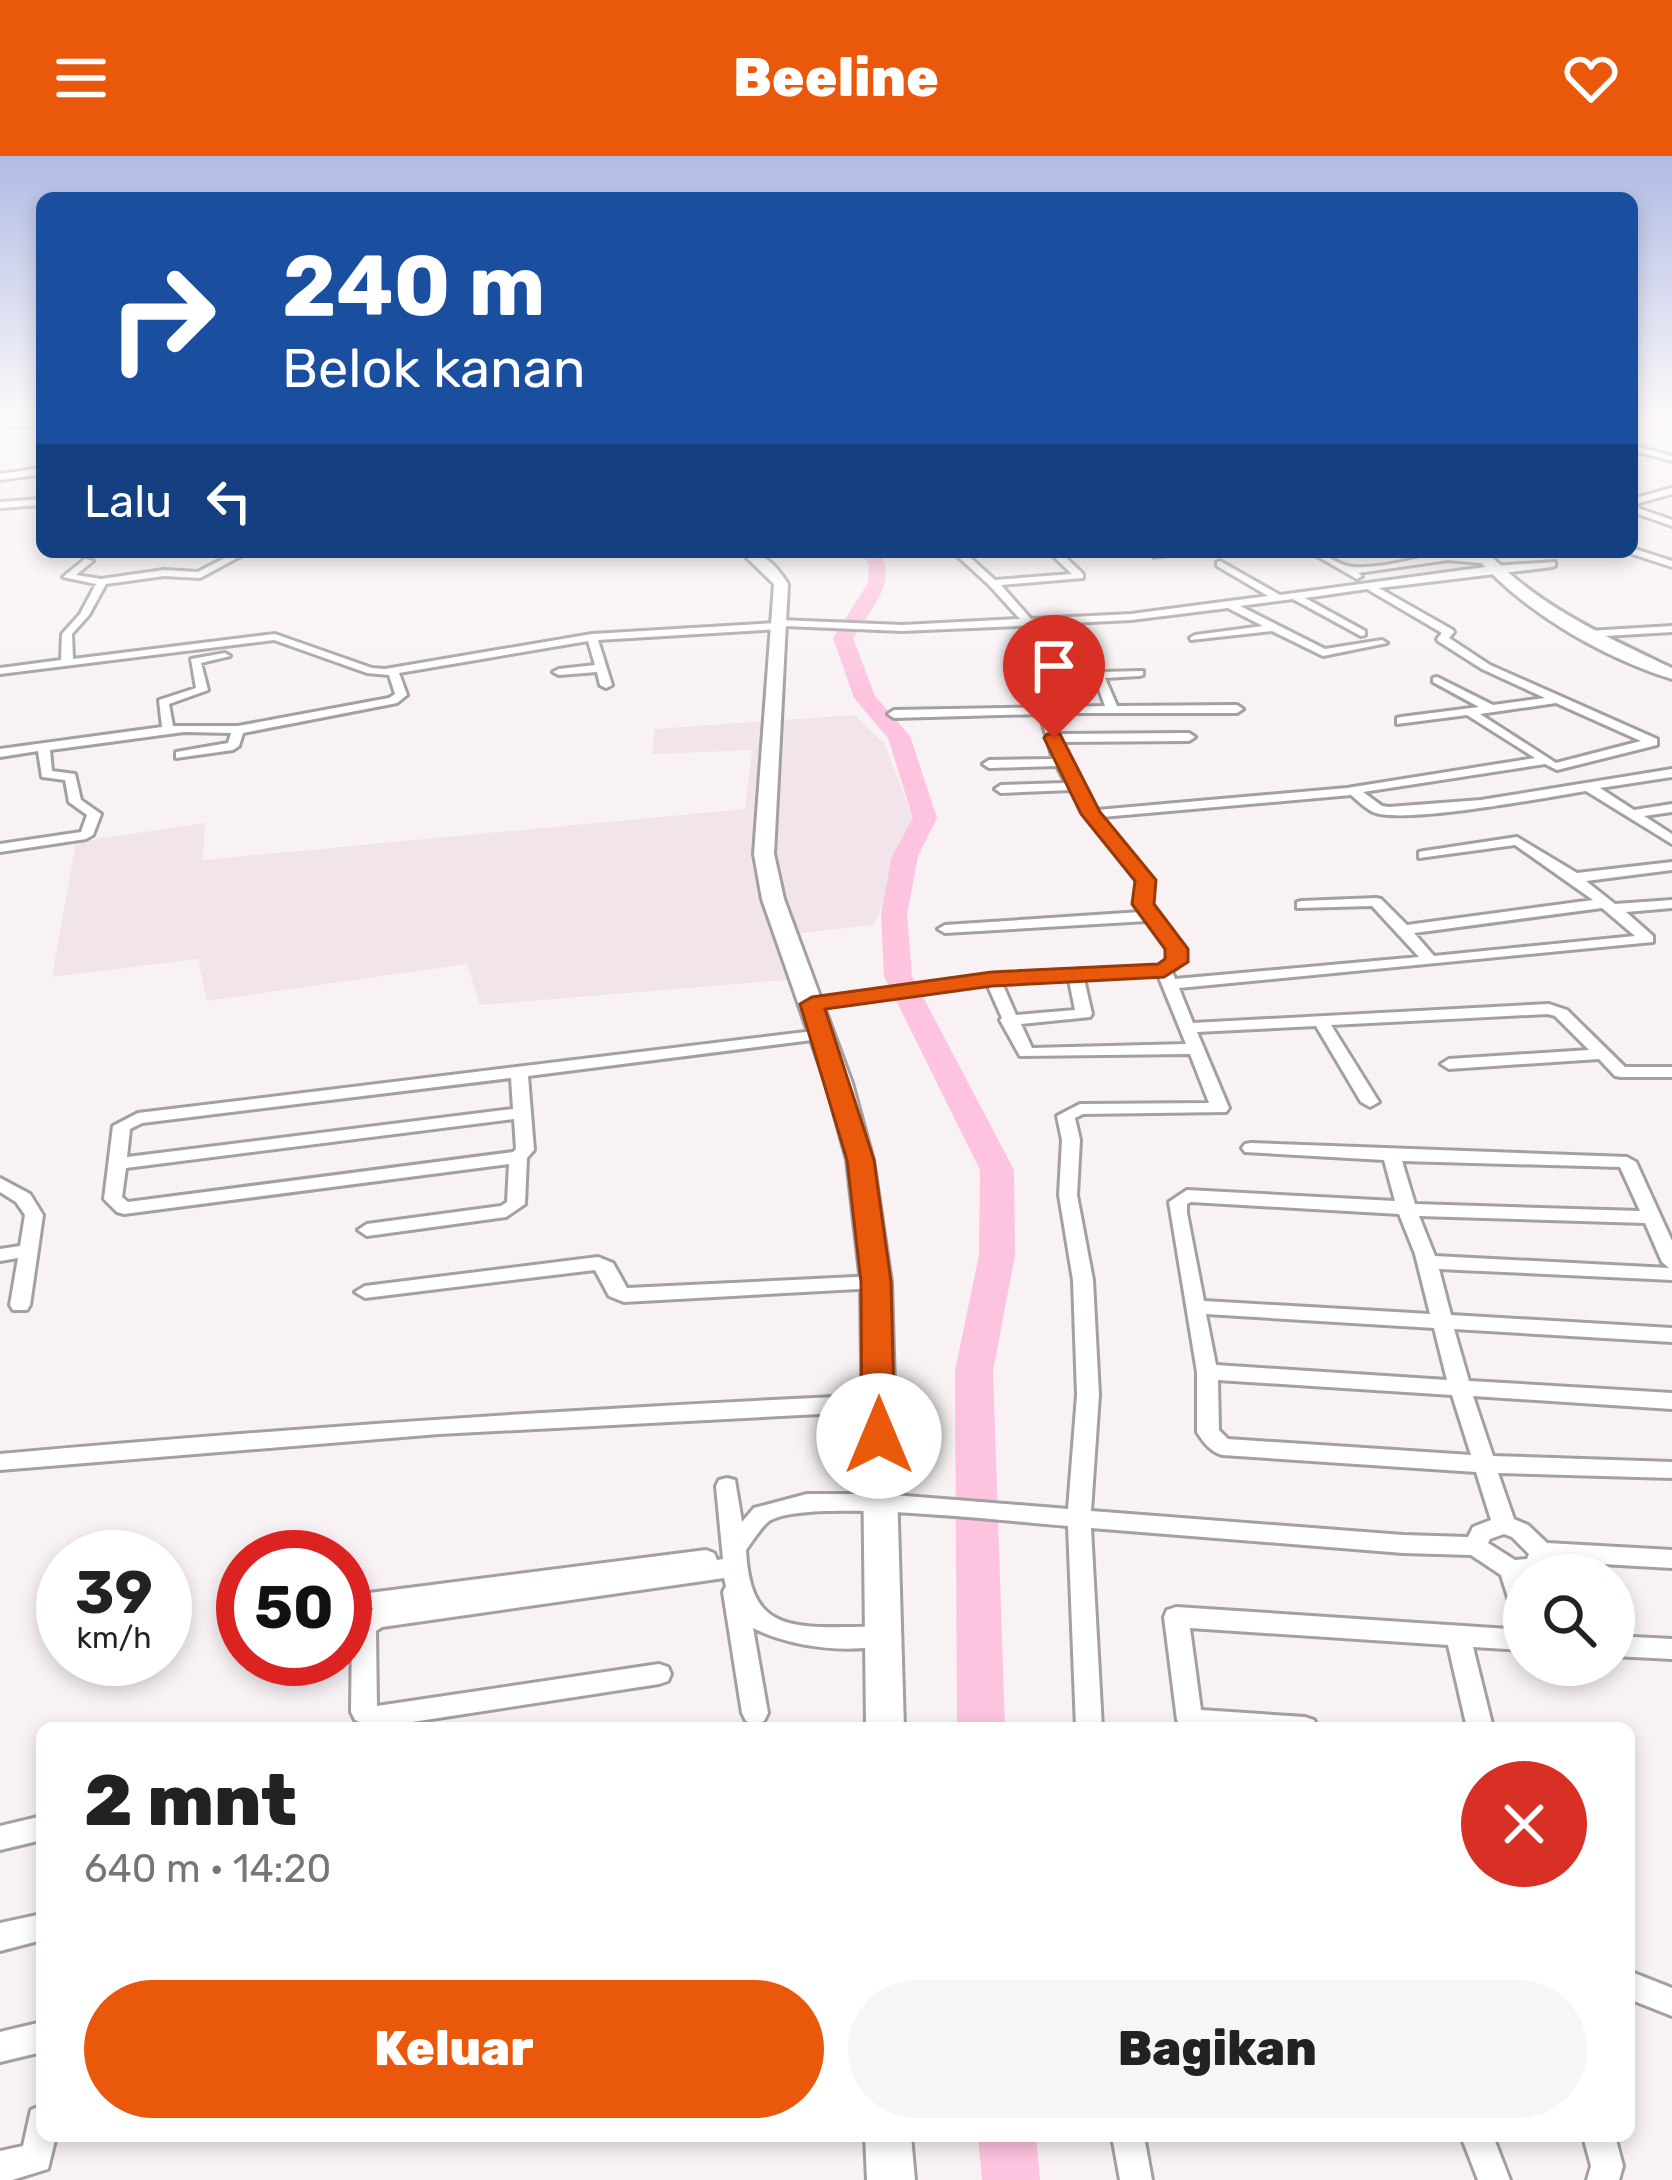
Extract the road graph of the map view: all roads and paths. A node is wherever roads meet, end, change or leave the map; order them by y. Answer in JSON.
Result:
{"nodes":[{"id":1,"x":1638,"y":552,"type":"edge"},
{"id":2,"x":232,"y":558,"type":"edge"},
{"id":3,"x":755,"y":558,"type":"edge"},
{"id":4,"x":965,"y":558,"type":"edge"},
{"id":5,"x":1060,"y":558,"type":"edge"},
{"id":6,"x":1326,"y":558,"type":"edge"},
{"id":7,"x":1368,"y":558,"type":"edge"},
{"id":8,"x":1412,"y":558,"type":"edge"},
{"id":9,"x":1425,"y":558,"type":"edge"},
{"id":10,"x":1672,"y":559,"type":"edge"},
{"id":11,"x":1416,"y":560,"type":"junction"},
{"id":12,"x":88,"y":561,"type":"dead end"},
{"id":13,"x":1488,"y":563,"type":"edge"},
{"id":14,"x":1220,"y":564,"type":"dead end"},
{"id":15,"x":1552,"y":564,"type":"dead end"},
{"id":16,"x":1382,"y":566,"type":"junction"},
{"id":17,"x":1349,"y":571,"type":"junction"},
{"id":18,"x":102,"y":582,"type":"junction"},
{"id":19,"x":993,"y":583,"type":"junction"},
{"id":20,"x":1369,"y":585,"type":"junction"},
{"id":21,"x":1293,"y":595,"type":"junction"},
{"id":22,"x":1276,"y":597,"type":"junction"},
{"id":23,"x":1229,"y":604,"type":"junction"},
{"id":24,"x":780,"y":624,"type":"junction"},
{"id":25,"x":1037,"y":624,"type":"junction"},
{"id":26,"x":1270,"y":628,"type":"junction"},
{"id":27,"x":1672,"y":629,"type":"edge"},
{"id":28,"x":1361,"y":633,"type":"dead end"},
{"id":29,"x":1588,"y":634,"type":"junction"},
{"id":30,"x":592,"y":637,"type":"junction"},
{"id":31,"x":1195,"y":638,"type":"dead end"},
{"id":32,"x":1382,"y":643,"type":"dead end"},
{"id":33,"x":229,"y":653,"type":"junction"},
{"id":34,"x":67,"y":664,"type":"junction"},
{"id":35,"x":602,"y":668,"type":"junction"},
{"id":36,"x":0,"y":671,"type":"edge"},
{"id":37,"x":393,"y":671,"type":"junction"},
{"id":38,"x":559,"y":672,"type":"dead end"},
{"id":39,"x":1139,"y":673,"type":"dead end"},
{"id":40,"x":1672,"y":674,"type":"edge"},
{"id":41,"x":1096,"y":675,"type":"junction"},
{"id":42,"x":1437,"y":680,"type":"dead end"},
{"id":43,"x":606,"y":685,"type":"dead end"},
{"id":44,"x":1558,"y":699,"type":"junction"},
{"id":45,"x":1490,"y":708,"type":"junction"},
{"id":46,"x":1045,"y":710,"type":"junction"},
{"id":47,"x":1237,"y":710,"type":"dead end"},
{"id":48,"x":1113,"y":711,"type":"junction"},
{"id":49,"x":1468,"y":711,"type":"junction"},
{"id":50,"x":894,"y":714,"type":"dead end"},
{"id":51,"x":1400,"y":721,"type":"dead end"},
{"id":52,"x":168,"y":730,"type":"junction"},
{"id":53,"x":238,"y":730,"type":"junction"},
{"id":54,"x":1189,"y":737,"type":"dead end"},
{"id":55,"x":1054,"y":738,"type":"junction"},
{"id":56,"x":44,"y":748,"type":"junction"},
{"id":57,"x":0,"y":753,"type":"edge"},
{"id":58,"x":180,"y":755,"type":"dead end"},
{"id":59,"x":1062,"y":762,"type":"junction"},
{"id":60,"x":1552,"y":763,"type":"junction"},
{"id":61,"x":988,"y":764,"type":"dead end"},
{"id":62,"x":1672,"y":773,"type":"edge"},
{"id":63,"x":1075,"y":786,"type":"junction"},
{"id":64,"x":1589,"y":787,"type":"junction"},
{"id":65,"x":1000,"y":790,"type":"dead end"},
{"id":66,"x":1352,"y":790,"type":"junction"},
{"id":67,"x":1672,"y":808,"type":"edge"},
{"id":68,"x":1091,"y":814,"type":"junction"},
{"id":69,"x":1634,"y":814,"type":"junction"},
{"id":70,"x":1672,"y":840,"type":"edge"},
{"id":71,"x":0,"y":848,"type":"edge"},
{"id":72,"x":1424,"y":855,"type":"dead end"},
{"id":73,"x":1672,"y":866,"type":"edge"},
{"id":74,"x":1574,"y":878,"type":"junction"},
{"id":75,"x":1672,"y":904,"type":"edge"},
{"id":76,"x":1302,"y":905,"type":"dead end"},
{"id":77,"x":1609,"y":906,"type":"junction"},
{"id":78,"x":1151,"y":916,"type":"junction"},
{"id":79,"x":945,"y":929,"type":"dead end"},
{"id":80,"x":1404,"y":930,"type":"junction"},
{"id":81,"x":1672,"y":936,"type":"edge"},
{"id":82,"x":1649,"y":938,"type":"junction"},
{"id":83,"x":1430,"y":961,"type":"junction"},
{"id":84,"x":1076,"y":976,"type":"junction"},
{"id":85,"x":1167,"y":977,"type":"junction"},
{"id":86,"x":992,"y":979,"type":"junction"},
{"id":87,"x":812,"y":1004,"type":"junction"},
{"id":88,"x":1008,"y":1020,"type":"junction"},
{"id":89,"x":1322,"y":1023,"type":"junction"},
{"id":90,"x":1188,"y":1028,"type":"junction"},
{"id":91,"x":822,"y":1035,"type":"junction"},
{"id":92,"x":1197,"y":1049,"type":"junction"},
{"id":93,"x":1600,"y":1054,"type":"junction"},
{"id":94,"x":1449,"y":1064,"type":"dead end"},
{"id":95,"x":519,"y":1072,"type":"junction"},
{"id":96,"x":1672,"y":1072,"type":"edge"},
{"id":97,"x":1370,"y":1102,"type":"dead end"},
{"id":98,"x":522,"y":1113,"type":"junction"},
{"id":99,"x":1250,"y":1148,"type":"dead end"},
{"id":100,"x":1391,"y":1156,"type":"junction"},
{"id":101,"x":518,"y":1157,"type":"junction"},
{"id":102,"x":118,"y":1164,"type":"junction"},
{"id":103,"x":0,"y":1184,"type":"edge"},
{"id":104,"x":1408,"y":1210,"type":"junction"},
{"id":105,"x":1650,"y":1217,"type":"junction"},
{"id":106,"x":367,"y":1230,"type":"dead end"},
{"id":107,"x":26,"y":1252,"type":"junction"},
{"id":108,"x":0,"y":1256,"type":"edge"},
{"id":109,"x":1426,"y":1262,"type":"junction"},
{"id":110,"x":1672,"y":1262,"type":"edge"},
{"id":111,"x":1672,"y":1274,"type":"edge"},
{"id":112,"x":876,"y":1282,"type":"junction"},
{"id":113,"x":364,"y":1292,"type":"dead end"},
{"id":114,"x":20,"y":1305,"type":"dead end"},
{"id":115,"x":1198,"y":1307,"type":"junction"},
{"id":116,"x":1446,"y":1323,"type":"junction"},
{"id":117,"x":1672,"y":1335,"type":"edge"},
{"id":118,"x":1208,"y":1372,"type":"junction"},
{"id":119,"x":1461,"y":1390,"type":"junction"},
{"id":120,"x":1672,"y":1401,"type":"edge"},
{"id":121,"x":878,"y":1403,"type":"junction"},
{"id":122,"x":0,"y":1462,"type":"edge"},
{"id":123,"x":1484,"y":1464,"type":"junction"},
{"id":124,"x":1672,"y":1470,"type":"edge"},
{"id":125,"x":727,"y":1486,"type":"dead end"},
{"id":126,"x":880,"y":1503,"type":"junction"},
{"id":127,"x":1079,"y":1518,"type":"junction"},
{"id":128,"x":1504,"y":1525,"type":"junction"},
{"id":129,"x":1475,"y":1546,"type":"junction"},
{"id":130,"x":1541,"y":1552,"type":"joint"},
{"id":131,"x":1672,"y":1559,"type":"edge"},
{"id":132,"x":734,"y":1564,"type":"junction"},
{"id":133,"x":1503,"y":1565,"type":"edge"},
{"id":134,"x":377,"y":1600,"type":"dead end"},
{"id":135,"x":883,"y":1636,"type":"junction"},
{"id":136,"x":1458,"y":1636,"type":"junction"},
{"id":137,"x":1503,"y":1639,"type":"edge"},
{"id":138,"x":1635,"y":1647,"type":"edge"},
{"id":139,"x":1672,"y":1649,"type":"edge"},
{"id":140,"x":658,"y":1674,"type":"dead end"},
{"id":141,"x":754,"y":1713,"type":"dead end"},
{"id":142,"x":885,"y":1722,"type":"edge"},
{"id":143,"x":1089,"y":1722,"type":"edge"},
{"id":144,"x":1206,"y":1722,"type":"edge"},
{"id":145,"x":1479,"y":1722,"type":"edge"},
{"id":146,"x":36,"y":1829,"type":"edge"},
{"id":147,"x":0,"y":1838,"type":"edge"},
{"id":148,"x":36,"y":1928,"type":"edge"},
{"id":149,"x":0,"y":1937,"type":"edge"},
{"id":150,"x":1635,"y":1987,"type":"edge"},
{"id":151,"x":1672,"y":2002,"type":"edge"},
{"id":152,"x":36,"y":2039,"type":"edge"},
{"id":153,"x":0,"y":2048,"type":"edge"},
{"id":154,"x":39,"y":2142,"type":"edge"},
{"id":155,"x":888,"y":2142,"type":"edge"},
{"id":156,"x":1129,"y":2142,"type":"edge"},
{"id":157,"x":1479,"y":2142,"type":"edge"},
{"id":158,"x":1600,"y":2142,"type":"edge"},
{"id":159,"x":0,"y":2167,"type":"edge"},
{"id":160,"x":891,"y":2180,"type":"edge"},
{"id":161,"x":1136,"y":2180,"type":"edge"},
{"id":162,"x":1494,"y":2180,"type":"edge"},
{"id":163,"x":1603,"y":2180,"type":"edge"}],
"edges":[{"from":1,"to":10,"type":"street"},
{"from":2,"to":18,"type":"street"},
{"from":3,"to":24,"type":"main road"},
{"from":4,"to":19,"type":"street"},
{"from":5,"to":19,"type":"street"},
{"from":6,"to":17,"type":"street"},
{"from":7,"to":16,"type":"street"},
{"from":8,"to":11,"type":"street"},
{"from":9,"to":11,"type":"street"},
{"from":11,"to":16,"type":"street"},
{"from":12,"to":18,"type":"street"},
{"from":13,"to":15,"type":"street"},
{"from":13,"to":20,"type":"street"},
{"from":13,"to":29,"type":"main road"},
{"from":14,"to":22,"type":"street"},
{"from":16,"to":17,"type":"street"},
{"from":17,"to":20,"type":"street"},
{"from":18,"to":34,"type":"street"},
{"from":19,"to":25,"type":"street"},
{"from":20,"to":21,"type":"street"},
{"from":20,"to":44,"type":"street"},
{"from":21,"to":22,"type":"street"},
{"from":21,"to":28,"type":"street"},
{"from":22,"to":23,"type":"street"},
{"from":23,"to":25,"type":"street"},
{"from":23,"to":26,"type":"street"},
{"from":24,"to":25,"type":"street"},
{"from":24,"to":30,"type":"street"},
{"from":24,"to":87,"type":"main road"},
{"from":25,"to":41,"type":"street"},
{"from":26,"to":31,"type":"street"},
{"from":26,"to":32,"type":"street"},
{"from":27,"to":29,"type":"street"},
{"from":29,"to":40,"type":"main road"},
{"from":30,"to":35,"type":"street"},
{"from":30,"to":37,"type":"street"},
{"from":33,"to":34,"type":"street"},
{"from":33,"to":37,"type":"street"},
{"from":33,"to":52,"type":"street"},
{"from":34,"to":36,"type":"street"},
{"from":35,"to":38,"type":"street"},
{"from":35,"to":43,"type":"street"},
{"from":37,"to":53,"type":"street"},
{"from":39,"to":41,"type":"street"},
{"from":41,"to":48,"type":"street"},
{"from":42,"to":45,"type":"street"},
{"from":44,"to":45,"type":"street"},
{"from":44,"to":60,"type":"street"},
{"from":45,"to":49,"type":"street"},
{"from":46,"to":48,"type":"street"},
{"from":46,"to":50,"type":"street"},
{"from":46,"to":55,"type":"street"},
{"from":47,"to":48,"type":"street"},
{"from":49,"to":51,"type":"street"},
{"from":49,"to":60,"type":"street"},
{"from":52,"to":53,"type":"street"},
{"from":52,"to":56,"type":"street"},
{"from":53,"to":58,"type":"street"},
{"from":54,"to":55,"type":"street"},
{"from":55,"to":59,"type":"street"},
{"from":56,"to":57,"type":"street"},
{"from":56,"to":71,"type":"street"},
{"from":59,"to":61,"type":"street"},
{"from":59,"to":63,"type":"street"},
{"from":60,"to":64,"type":"street"},
{"from":60,"to":66,"type":"street"},
{"from":62,"to":64,"type":"street"},
{"from":63,"to":65,"type":"street"},
{"from":63,"to":68,"type":"street"},
{"from":64,"to":66,"type":"street"},
{"from":64,"to":69,"type":"street"},
{"from":66,"to":68,"type":"street"},
{"from":67,"to":69,"type":"street"},
{"from":68,"to":78,"type":"street"},
{"from":69,"to":70,"type":"street"},
{"from":72,"to":74,"type":"street"},
{"from":73,"to":74,"type":"street"},
{"from":74,"to":77,"type":"street"},
{"from":75,"to":77,"type":"street"},
{"from":76,"to":80,"type":"street"},
{"from":77,"to":80,"type":"street"},
{"from":77,"to":82,"type":"street"},
{"from":78,"to":79,"type":"street"},
{"from":78,"to":85,"type":"street"},
{"from":80,"to":83,"type":"street"},
{"from":81,"to":82,"type":"street"},
{"from":82,"to":83,"type":"street"},
{"from":83,"to":85,"type":"street"},
{"from":84,"to":85,"type":"street"},
{"from":84,"to":86,"type":"street"},
{"from":84,"to":88,"type":"street"},
{"from":85,"to":90,"type":"street"},
{"from":86,"to":87,"type":"street"},
{"from":86,"to":88,"type":"street"},
{"from":87,"to":91,"type":"main road"},
{"from":88,"to":92,"type":"street"},
{"from":89,"to":90,"type":"street"},
{"from":89,"to":93,"type":"street"},
{"from":89,"to":97,"type":"street"},
{"from":90,"to":92,"type":"street"},
{"from":91,"to":95,"type":"street"},
{"from":91,"to":112,"type":"main road"},
{"from":92,"to":127,"type":"street"},
{"from":93,"to":94,"type":"street"},
{"from":93,"to":96,"type":"street"},
{"from":95,"to":98,"type":"street"},
{"from":95,"to":102,"type":"street"},
{"from":98,"to":101,"type":"street"},
{"from":98,"to":102,"type":"street"},
{"from":99,"to":100,"type":"street"},
{"from":100,"to":104,"type":"street"},
{"from":100,"to":105,"type":"street"},
{"from":101,"to":102,"type":"street"},
{"from":101,"to":106,"type":"street"},
{"from":103,"to":107,"type":"street"},
{"from":104,"to":105,"type":"street"},
{"from":104,"to":109,"type":"street"},
{"from":104,"to":115,"type":"street"},
{"from":105,"to":110,"type":"street"},
{"from":107,"to":108,"type":"street"},
{"from":107,"to":114,"type":"street"},
{"from":109,"to":111,"type":"street"},
{"from":109,"to":116,"type":"street"},
{"from":112,"to":113,"type":"street"},
{"from":112,"to":121,"type":"main road"},
{"from":115,"to":116,"type":"street"},
{"from":115,"to":118,"type":"street"},
{"from":116,"to":117,"type":"street"},
{"from":116,"to":119,"type":"street"},
{"from":118,"to":119,"type":"street"},
{"from":118,"to":123,"type":"street"},
{"from":119,"to":120,"type":"street"},
{"from":119,"to":123,"type":"street"},
{"from":121,"to":122,"type":"street"},
{"from":121,"to":126,"type":"main road"},
{"from":123,"to":124,"type":"street"},
{"from":123,"to":128,"type":"street"},
{"from":125,"to":132,"type":"street"},
{"from":126,"to":127,"type":"street"},
{"from":126,"to":132,"type":"street"},
{"from":126,"to":135,"type":"main road"},
{"from":127,"to":129,"type":"street"},
{"from":127,"to":143,"type":"street"},
{"from":128,"to":129,"type":"street"},
{"from":128,"to":130,"type":"street"},
{"from":129,"to":133,"type":"street"},
{"from":130,"to":131,"type":"street"},
{"from":132,"to":134,"type":"street"},
{"from":132,"to":135,"type":"street"},
{"from":132,"to":140,"type":"street"},
{"from":132,"to":141,"type":"street"},
{"from":135,"to":142,"type":"main road"},
{"from":136,"to":137,"type":"street"},
{"from":136,"to":144,"type":"street"},
{"from":136,"to":145,"type":"street"},
{"from":138,"to":139,"type":"street"},
{"from":146,"to":147,"type":"street"},
{"from":148,"to":149,"type":"street"},
{"from":150,"to":151,"type":"street"},
{"from":152,"to":153,"type":"street"},
{"from":154,"to":159,"type":"street"},
{"from":155,"to":160,"type":"main road"},
{"from":156,"to":161,"type":"street"},
{"from":157,"to":162,"type":"street"},
{"from":158,"to":163,"type":"street"}]}
